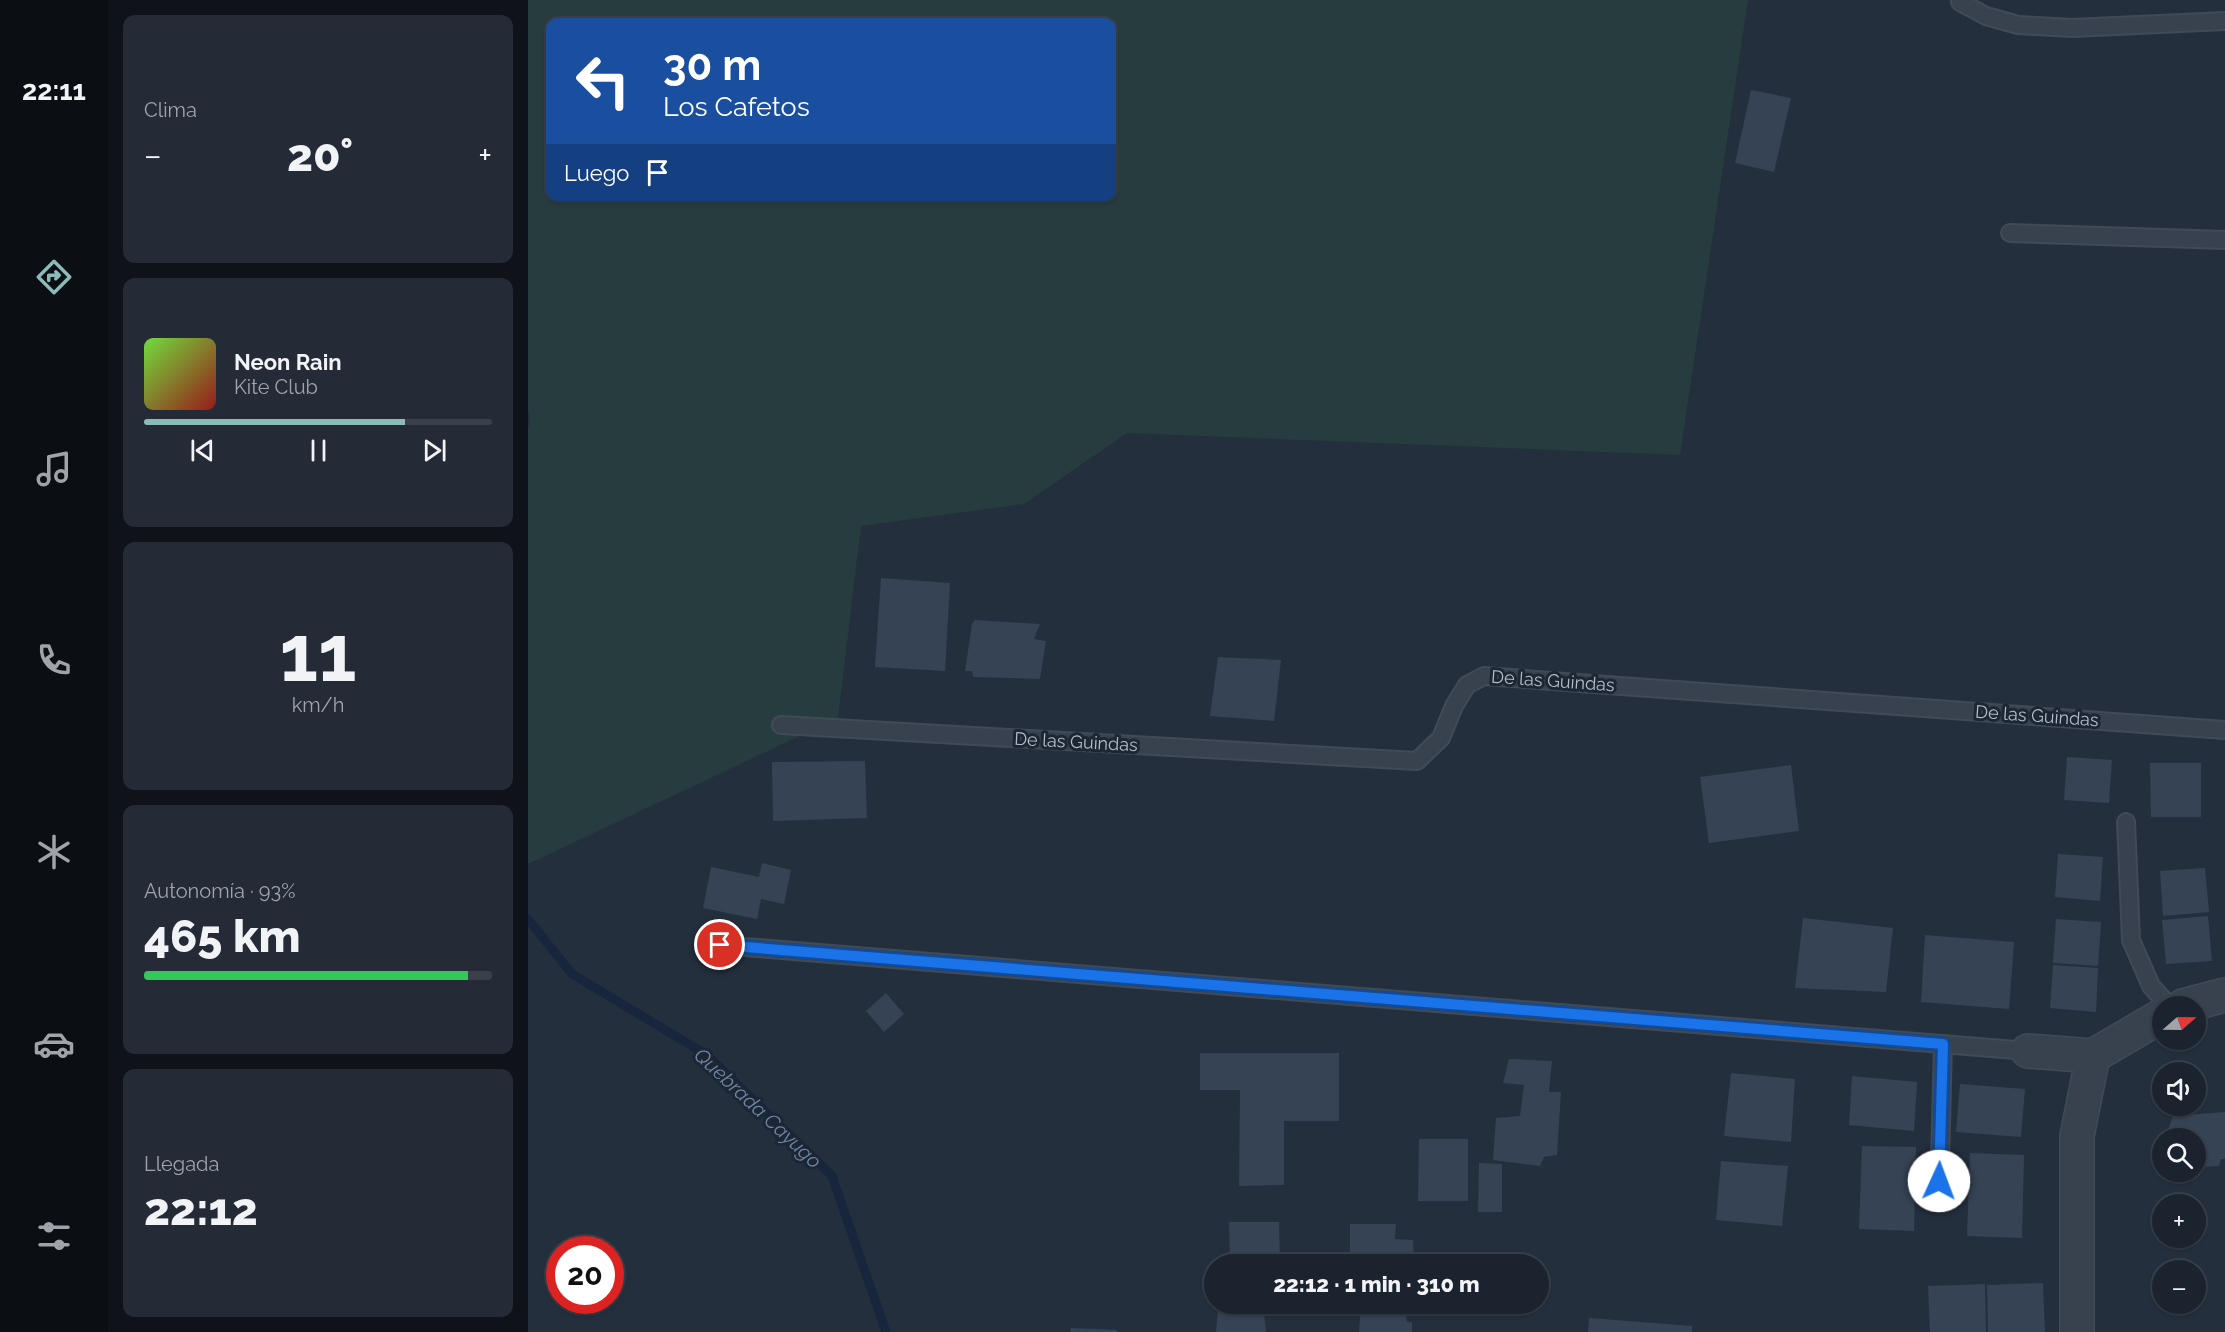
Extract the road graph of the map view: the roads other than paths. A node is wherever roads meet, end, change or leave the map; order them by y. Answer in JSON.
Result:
{"nodes":[{"id":1,"x":1960,"y":2,"type":"dead end"},
{"id":2,"x":2225,"y":21,"type":"edge"},
{"id":3,"x":2010,"y":233,"type":"dead end"},
{"id":4,"x":2225,"y":240,"type":"edge"},
{"id":5,"x":781,"y":725,"type":"dead end"},
{"id":6,"x":2225,"y":730,"type":"edge"},
{"id":7,"x":2127,"y":822,"type":"dead end"},
{"id":8,"x":720,"y":945,"type":"dead end"},
{"id":9,"x":2225,"y":995,"type":"edge"},
{"id":10,"x":2160,"y":996,"type":"edge"},
{"id":11,"x":2206,"y":1000,"type":"edge"},
{"id":12,"x":2152,"y":1021,"type":"edge"},
{"id":13,"x":1943,"y":1044,"type":"junction"},
{"id":14,"x":2028,"y":1051,"type":"joint"},
{"id":15,"x":2093,"y":1056,"type":"junction"},
{"id":16,"x":1939,"y":1203,"type":"dead end"},
{"id":17,"x":2077,"y":1332,"type":"edge"}],
"edges":[{"from":1,"to":2,"type":"lane"},
{"from":3,"to":4,"type":"lane"},
{"from":5,"to":6,"type":"lane","name":"De las Guindas"},
{"from":7,"to":10,"type":"lane"},
{"from":8,"to":13,"type":"lane"},
{"from":9,"to":11,"type":"street"},
{"from":12,"to":15,"type":"street"},
{"from":13,"to":14,"type":"lane"},
{"from":13,"to":16,"type":"lane"},
{"from":14,"to":15,"type":"street"},
{"from":15,"to":17,"type":"street"}]}
